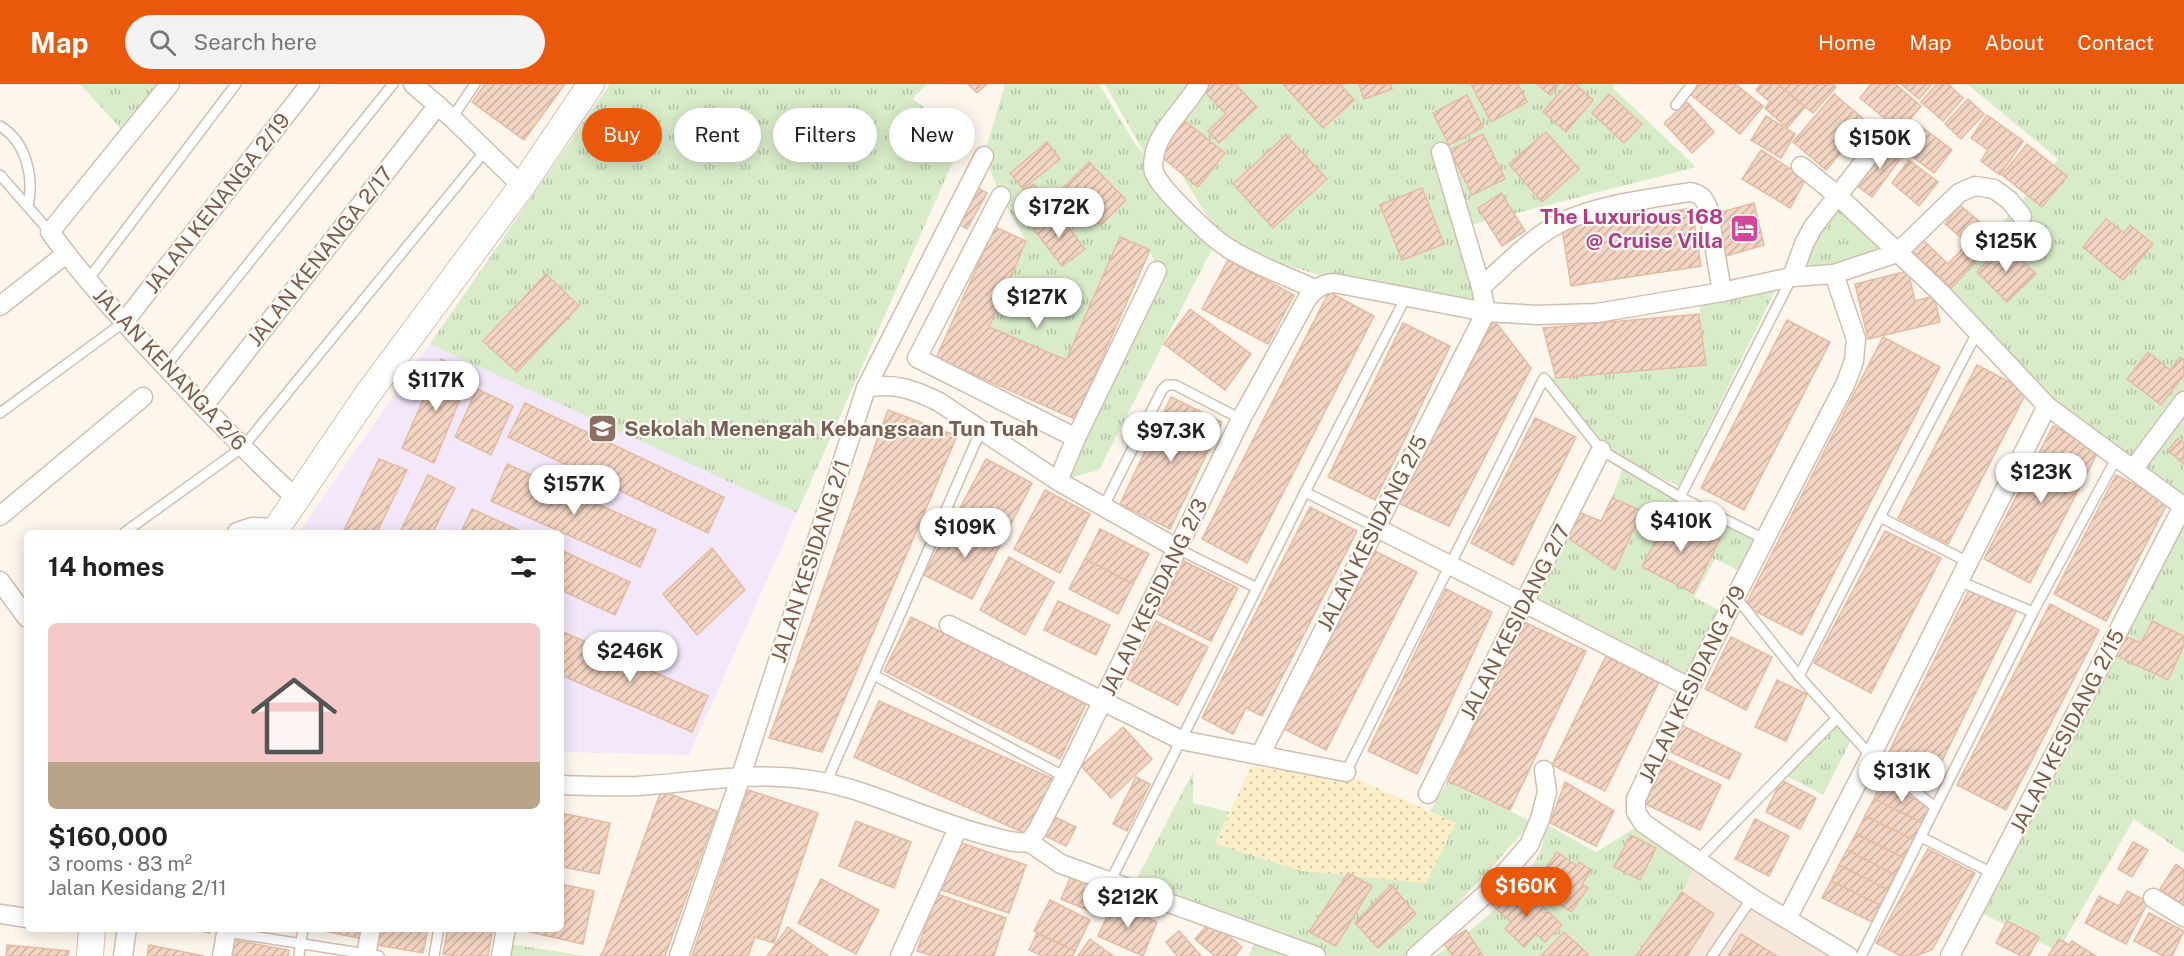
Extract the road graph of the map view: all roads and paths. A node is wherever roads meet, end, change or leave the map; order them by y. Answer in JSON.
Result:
{"nodes":[{"id":1,"x":170,"y":84,"type":"edge"},
{"id":2,"x":236,"y":84,"type":"edge"},
{"id":3,"x":310,"y":84,"type":"edge"},
{"id":4,"x":393,"y":84,"type":"edge"},
{"id":5,"x":413,"y":84,"type":"edge"},
{"id":6,"x":475,"y":84,"type":"edge"},
{"id":7,"x":591,"y":84,"type":"edge"},
{"id":8,"x":1199,"y":84,"type":"edge"},
{"id":9,"x":1692,"y":84,"type":"edge"},
{"id":10,"x":438,"y":105,"type":"junction"},
{"id":11,"x":1676,"y":105,"type":"dead end"},
{"id":12,"x":452,"y":118,"type":"junction"},
{"id":13,"x":0,"y":126,"type":"edge"},
{"id":14,"x":1875,"y":148,"type":"dead end"},
{"id":15,"x":486,"y":150,"type":"junction"},
{"id":16,"x":1441,"y":152,"type":"dead end"},
{"id":17,"x":984,"y":156,"type":"dead end"},
{"id":18,"x":1801,"y":166,"type":"dead end"},
{"id":19,"x":0,"y":175,"type":"edge"},
{"id":20,"x":522,"y":186,"type":"junction"},
{"id":21,"x":1001,"y":196,"type":"dead end"},
{"id":22,"x":1839,"y":196,"type":"junction"},
{"id":23,"x":28,"y":206,"type":"junction"},
{"id":24,"x":2022,"y":216,"type":"dead end"},
{"id":25,"x":50,"y":232,"type":"junction"},
{"id":26,"x":1897,"y":252,"type":"junction"},
{"id":27,"x":66,"y":254,"type":"junction"},
{"id":28,"x":1157,"y":271,"type":"dead end"},
{"id":29,"x":1834,"y":274,"type":"junction"},
{"id":30,"x":1792,"y":277,"type":"junction"},
{"id":31,"x":87,"y":281,"type":"junction"},
{"id":32,"x":1481,"y":287,"type":"junction"},
{"id":33,"x":1315,"y":290,"type":"junction"},
{"id":34,"x":1722,"y":292,"type":"junction"},
{"id":35,"x":1406,"y":297,"type":"junction"},
{"id":36,"x":0,"y":306,"type":"edge"},
{"id":37,"x":1486,"y":312,"type":"junction"},
{"id":38,"x":124,"y":322,"type":"junction"},
{"id":39,"x":1978,"y":331,"type":"junction"},
{"id":40,"x":165,"y":367,"type":"junction"},
{"id":41,"x":866,"y":388,"type":"junction"},
{"id":42,"x":142,"y":397,"type":"dead end"},
{"id":43,"x":2184,"y":401,"type":"edge"},
{"id":44,"x":2047,"y":406,"type":"junction"},
{"id":45,"x":203,"y":407,"type":"junction"},
{"id":46,"x":0,"y":412,"type":"edge"},
{"id":47,"x":1241,"y":419,"type":"junction"},
{"id":48,"x":981,"y":430,"type":"junction"},
{"id":49,"x":1076,"y":438,"type":"junction"},
{"id":50,"x":243,"y":447,"type":"junction"},
{"id":51,"x":1601,"y":450,"type":"junction"},
{"id":52,"x":2117,"y":456,"type":"junction"},
{"id":53,"x":2134,"y":468,"type":"junction"},
{"id":54,"x":1058,"y":481,"type":"junction"},
{"id":55,"x":1305,"y":492,"type":"junction"},
{"id":56,"x":1680,"y":497,"type":"junction"},
{"id":57,"x":297,"y":499,"type":"junction"},
{"id":58,"x":2184,"y":506,"type":"edge"},
{"id":59,"x":1103,"y":508,"type":"junction"},
{"id":60,"x":0,"y":516,"type":"edge"},
{"id":61,"x":1880,"y":517,"type":"junction"},
{"id":62,"x":1375,"y":527,"type":"junction"},
{"id":63,"x":127,"y":530,"type":"edge"},
{"id":64,"x":243,"y":530,"type":"edge"},
{"id":65,"x":276,"y":530,"type":"edge"},
{"id":66,"x":1764,"y":539,"type":"junction"},
{"id":67,"x":1178,"y":549,"type":"junction"},
{"id":68,"x":1968,"y":562,"type":"junction"},
{"id":69,"x":1450,"y":566,"type":"junction"},
{"id":70,"x":0,"y":580,"type":"edge"},
{"id":71,"x":1959,"y":581,"type":"junction"},
{"id":72,"x":1257,"y":588,"type":"junction"},
{"id":73,"x":1735,"y":596,"type":"junction"},
{"id":74,"x":1524,"y":603,"type":"junction"},
{"id":75,"x":24,"y":608,"type":"edge"},
{"id":76,"x":2033,"y":612,"type":"junction"},
{"id":77,"x":949,"y":625,"type":"dead end"},
{"id":78,"x":874,"y":675,"type":"junction"},
{"id":79,"x":1799,"y":676,"type":"junction"},
{"id":80,"x":1689,"y":687,"type":"junction"},
{"id":81,"x":1102,"y":702,"type":"junction"},
{"id":82,"x":1837,"y":718,"type":"junction"},
{"id":83,"x":1180,"y":740,"type":"junction"},
{"id":84,"x":1260,"y":755,"type":"junction"},
{"id":85,"x":1871,"y":756,"type":"junction"},
{"id":86,"x":1544,"y":770,"type":"dead end"},
{"id":87,"x":1346,"y":772,"type":"joint"},
{"id":88,"x":741,"y":776,"type":"junction"},
{"id":89,"x":1065,"y":777,"type":"junction"},
{"id":90,"x":826,"y":783,"type":"junction"},
{"id":91,"x":564,"y":785,"type":"edge"},
{"id":92,"x":1428,"y":794,"type":"dead end"},
{"id":93,"x":1935,"y":807,"type":"junction"},
{"id":94,"x":958,"y":828,"type":"junction"},
{"id":95,"x":1921,"y":837,"type":"junction"},
{"id":96,"x":1029,"y":842,"type":"junction"},
{"id":97,"x":1698,"y":860,"type":"junction"},
{"id":98,"x":1994,"y":874,"type":"junction"},
{"id":99,"x":1110,"y":882,"type":"junction"},
{"id":100,"x":1752,"y":898,"type":"junction"},
{"id":101,"x":2153,"y":898,"type":"dead end"},
{"id":102,"x":0,"y":914,"type":"edge"},
{"id":103,"x":2184,"y":917,"type":"edge"},
{"id":104,"x":24,"y":918,"type":"edge"},
{"id":105,"x":1786,"y":919,"type":"junction"},
{"id":106,"x":92,"y":932,"type":"edge"},
{"id":107,"x":127,"y":932,"type":"edge"},
{"id":108,"x":227,"y":932,"type":"edge"},
{"id":109,"x":238,"y":932,"type":"edge"},
{"id":110,"x":302,"y":932,"type":"edge"},
{"id":111,"x":371,"y":932,"type":"edge"},
{"id":112,"x":438,"y":932,"type":"edge"},
{"id":113,"x":505,"y":932,"type":"edge"},
{"id":114,"x":301,"y":943,"type":"junction"},
{"id":115,"x":371,"y":955,"type":"edge"},
{"id":116,"x":90,"y":956,"type":"edge"},
{"id":117,"x":123,"y":956,"type":"edge"},
{"id":118,"x":222,"y":956,"type":"edge"},
{"id":119,"x":299,"y":956,"type":"edge"},
{"id":120,"x":434,"y":956,"type":"edge"},
{"id":121,"x":501,"y":956,"type":"edge"},
{"id":122,"x":679,"y":956,"type":"edge"},
{"id":123,"x":900,"y":956,"type":"edge"},
{"id":124,"x":1316,"y":956,"type":"edge"},
{"id":125,"x":1416,"y":956,"type":"edge"},
{"id":126,"x":1712,"y":956,"type":"edge"},
{"id":127,"x":1848,"y":956,"type":"edge"},
{"id":128,"x":1861,"y":956,"type":"edge"},
{"id":129,"x":1950,"y":956,"type":"edge"}],
"edges":[{"from":1,"to":25,"type":"street"},
{"from":2,"to":31,"type":"lane"},
{"from":3,"to":38,"type":"street","name":"JALAN KENANGA 2/19"},
{"from":4,"to":40,"type":"lane"},
{"from":5,"to":10,"type":"street"},
{"from":6,"to":12,"type":"lane"},
{"from":7,"to":20,"type":"street"},
{"from":8,"to":33,"type":"street"},
{"from":9,"to":11,"type":"lane"},
{"from":10,"to":12,"type":"street"},
{"from":10,"to":45,"type":"street","name":"JALAN KENANGA 2/17"},
{"from":12,"to":15,"type":"street"},
{"from":13,"to":23,"type":"lane"},
{"from":14,"to":22,"type":"street"},
{"from":15,"to":20,"type":"street"},
{"from":15,"to":50,"type":"lane"},
{"from":16,"to":32,"type":"street"},
{"from":17,"to":41,"type":"street","name":"JALAN KESIDANG 2/1"},
{"from":18,"to":22,"type":"street"},
{"from":19,"to":23,"type":"lane"},
{"from":20,"to":57,"type":"street"},
{"from":21,"to":49,"type":"street"},
{"from":22,"to":26,"type":"street"},
{"from":22,"to":30,"type":"street"},
{"from":23,"to":25,"type":"lane"},
{"from":24,"to":26,"type":"street"},
{"from":25,"to":27,"type":"street","name":"JALAN KENANGA 2/6"},
{"from":26,"to":29,"type":"street"},
{"from":26,"to":39,"type":"street"},
{"from":27,"to":31,"type":"street","name":"JALAN KENANGA 2/6"},
{"from":27,"to":36,"type":"street"},
{"from":28,"to":49,"type":"street"},
{"from":29,"to":30,"type":"street"},
{"from":29,"to":66,"type":"street","name":"JALAN KESIDANG 2/9"},
{"from":30,"to":34,"type":"street"},
{"from":30,"to":56,"type":"lane"},
{"from":31,"to":38,"type":"street","name":"JALAN KENANGA 2/6"},
{"from":32,"to":34,"type":"street"},
{"from":32,"to":37,"type":"street"},
{"from":33,"to":35,"type":"street"},
{"from":33,"to":47,"type":"street","name":"JALAN KESIDANG 2/3"},
{"from":34,"to":37,"type":"street"},
{"from":35,"to":37,"type":"street"},
{"from":35,"to":55,"type":"lane"},
{"from":37,"to":62,"type":"street","name":"JALAN KESIDANG 2/5"},
{"from":38,"to":40,"type":"street","name":"JALAN KENANGA 2/6"},
{"from":38,"to":46,"type":"lane"},
{"from":39,"to":44,"type":"street"},
{"from":39,"to":61,"type":"lane"},
{"from":40,"to":45,"type":"street","name":"JALAN KENANGA 2/6"},
{"from":41,"to":48,"type":"street"},
{"from":41,"to":88,"type":"street","name":"JALAN KESIDANG 2/1"},
{"from":42,"to":60,"type":"street"},
{"from":43,"to":53,"type":"street"},
{"from":44,"to":52,"type":"street"},
{"from":44,"to":68,"type":"street"},
{"from":45,"to":50,"type":"street","name":"JALAN KENANGA 2/6"},
{"from":47,"to":59,"type":"lane"},
{"from":47,"to":67,"type":"street","name":"JALAN KESIDANG 2/3"},
{"from":48,"to":54,"type":"street"},
{"from":48,"to":78,"type":"lane"},
{"from":49,"to":54,"type":"street"},
{"from":50,"to":57,"type":"street","name":"JALAN KENANGA 2/6"},
{"from":50,"to":63,"type":"lane"},
{"from":51,"to":56,"type":"lane"},
{"from":51,"to":69,"type":"lane"},
{"from":51,"to":74,"type":"street","name":"JALAN KESIDANG 2/7"},
{"from":52,"to":53,"type":"street"},
{"from":52,"to":76,"type":"lane"},
{"from":53,"to":58,"type":"street"},
{"from":54,"to":59,"type":"street"},
{"from":55,"to":62,"type":"lane"},
{"from":55,"to":72,"type":"lane"},
{"from":56,"to":66,"type":"lane"},
{"from":57,"to":65,"type":"street"},
{"from":58,"to":98,"type":"street","name":"JALAN KESIDANG 2/15"},
{"from":59,"to":67,"type":"street"},
{"from":61,"to":68,"type":"lane"},
{"from":61,"to":79,"type":"lane"},
{"from":62,"to":69,"type":"street"},
{"from":62,"to":84,"type":"street","name":"JALAN KESIDANG 2/5"},
{"from":64,"to":65,"type":"street"},
{"from":66,"to":73,"type":"street","name":"JALAN KESIDANG 2/9"},
{"from":67,"to":72,"type":"lane"},
{"from":67,"to":81,"type":"street","name":"JALAN KESIDANG 2/3"},
{"from":68,"to":71,"type":"street"},
{"from":69,"to":74,"type":"street"},
{"from":69,"to":87,"type":"lane"},
{"from":70,"to":75,"type":"street"},
{"from":71,"to":76,"type":"lane"},
{"from":71,"to":85,"type":"street"},
{"from":72,"to":83,"type":"lane"},
{"from":73,"to":79,"type":"lane"},
{"from":73,"to":80,"type":"street","name":"JALAN KESIDANG 2/9"},
{"from":74,"to":80,"type":"street"},
{"from":74,"to":92,"type":"street","name":"JALAN KESIDANG 2/7"},
{"from":76,"to":93,"type":"lane"},
{"from":77,"to":81,"type":"street"},
{"from":78,"to":89,"type":"lane"},
{"from":78,"to":90,"type":"lane"},
{"from":79,"to":82,"type":"lane"},
{"from":80,"to":97,"type":"street","name":"JALAN KESIDANG 2/9"},
{"from":81,"to":83,"type":"street"},
{"from":81,"to":89,"type":"street","name":"JALAN KESIDANG 2/3"},
{"from":82,"to":85,"type":"lane"},
{"from":82,"to":97,"type":"lane"},
{"from":83,"to":84,"type":"street"},
{"from":83,"to":99,"type":"lane"},
{"from":84,"to":87,"type":"street"},
{"from":85,"to":93,"type":"lane"},
{"from":85,"to":105,"type":"street"},
{"from":86,"to":125,"type":"street"},
{"from":88,"to":90,"type":"street"},
{"from":88,"to":91,"type":"street"},
{"from":88,"to":122,"type":"street","name":"JALAN KESIDANG 2/1"},
{"from":89,"to":96,"type":"street","name":"JALAN KESIDANG 2/3"},
{"from":90,"to":94,"type":"street"},
{"from":93,"to":95,"type":"lane"},
{"from":94,"to":96,"type":"street"},
{"from":94,"to":123,"type":"street"},
{"from":95,"to":98,"type":"lane"},
{"from":95,"to":128,"type":"lane"},
{"from":96,"to":99,"type":"street"},
{"from":97,"to":100,"type":"street"},
{"from":98,"to":129,"type":"street","name":"JALAN KESIDANG 2/15"},
{"from":99,"to":124,"type":"street"},
{"from":100,"to":105,"type":"street"},
{"from":100,"to":126,"type":"lane"},
{"from":101,"to":103,"type":"street"},
{"from":102,"to":104,"type":"street"},
{"from":105,"to":127,"type":"street"},
{"from":106,"to":116,"type":"street"},
{"from":107,"to":117,"type":"street"},
{"from":108,"to":118,"type":"street"},
{"from":109,"to":114,"type":"lane"},
{"from":110,"to":114,"type":"lane"},
{"from":111,"to":115,"type":"street"},
{"from":112,"to":120,"type":"lane"},
{"from":113,"to":121,"type":"street"},
{"from":114,"to":115,"type":"lane"},
{"from":114,"to":119,"type":"lane"}]}
